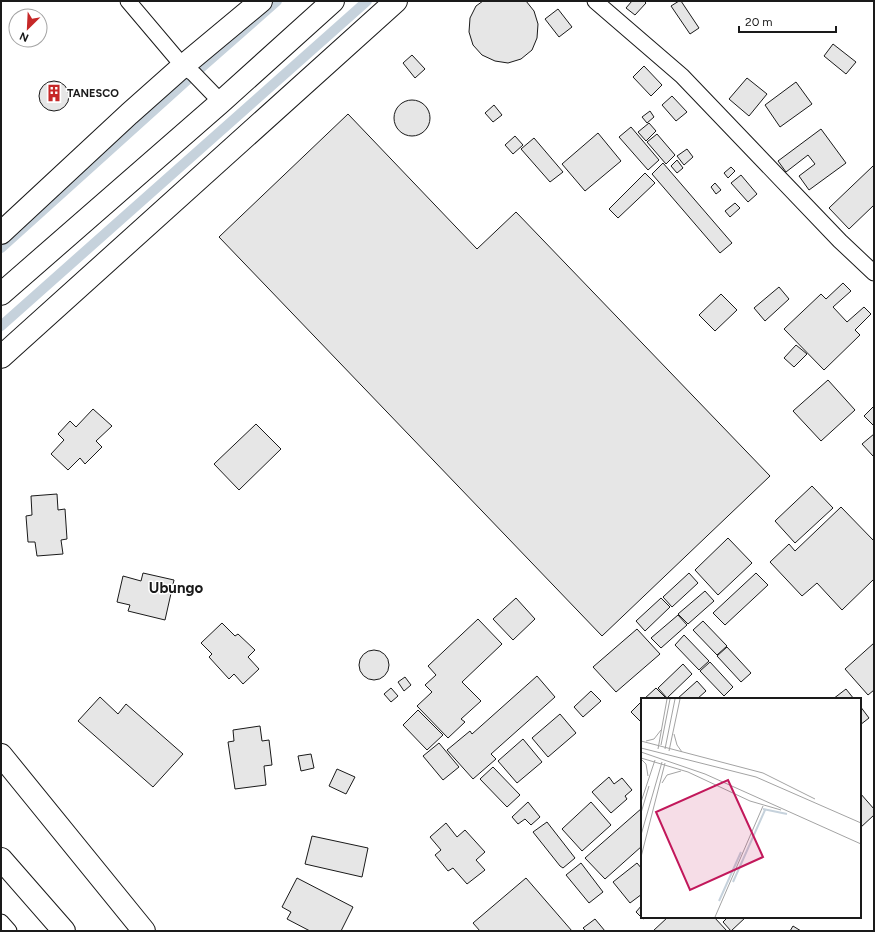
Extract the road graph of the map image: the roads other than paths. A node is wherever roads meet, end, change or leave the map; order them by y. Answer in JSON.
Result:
{"nodes":[{"id":1,"x":128,"y":1,"type":"edge"},
{"id":2,"x":261,"y":1,"type":"edge"},
{"id":3,"x":333,"y":1,"type":"edge"},
{"id":4,"x":396,"y":1,"type":"edge"},
{"id":5,"x":596,"y":1,"type":"edge"},
{"id":6,"x":183,"y":66,"type":"junction"},
{"id":7,"x":221,"y":102,"type":"junction"},
{"id":8,"x":1,"y":233,"type":"edge"},
{"id":9,"x":874,"y":274,"type":"edge"},
{"id":10,"x":1,"y":292,"type":"edge"},
{"id":11,"x":1,"y":357,"type":"edge"},
{"id":12,"x":1,"y":755,"type":"edge"},
{"id":13,"x":1,"y":860,"type":"edge"},
{"id":14,"x":1,"y":922,"type":"edge"},
{"id":15,"x":57,"y":923,"type":"edge"},
{"id":16,"x":9,"y":931,"type":"edge"},
{"id":17,"x":144,"y":931,"type":"edge"}],
"edges":[{"from":1,"to":6,"type":"lane"},
{"from":2,"to":6,"type":"main road"},
{"from":3,"to":7,"type":"main road"},
{"from":4,"to":11,"type":"main road"},
{"from":5,"to":9,"type":"lane"},
{"from":6,"to":7,"type":"lane"},
{"from":6,"to":8,"type":"main road"},
{"from":7,"to":10,"type":"main road"},
{"from":12,"to":17,"type":"main road"},
{"from":13,"to":15,"type":"main road"},
{"from":14,"to":16,"type":"lane"}]}
